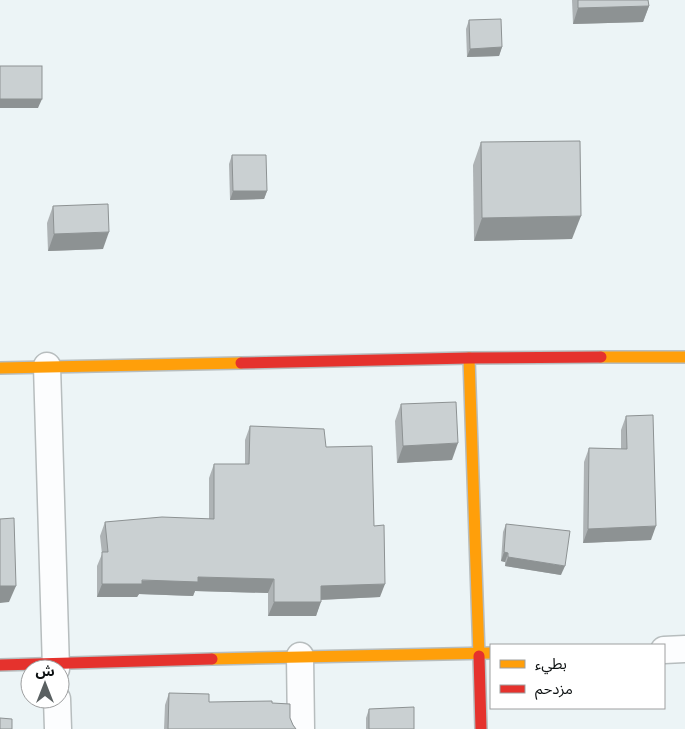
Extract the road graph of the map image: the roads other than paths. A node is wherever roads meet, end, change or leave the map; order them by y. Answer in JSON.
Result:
{"nodes":[{"id":1,"x":685,"y":357,"type":"edge"},
{"id":2,"x":469,"y":358,"type":"junction"},
{"id":3,"x":46,"y":366,"type":"junction"},
{"id":4,"x":0,"y":368,"type":"edge"},
{"id":5,"x":685,"y":649,"type":"edge"},
{"id":6,"x":665,"y":650,"type":"edge"},
{"id":7,"x":486,"y":653,"type":"edge"},
{"id":8,"x":300,"y":656,"type":"junction"},
{"id":9,"x":56,"y":659,"type":"edge"},
{"id":10,"x":0,"y":665,"type":"edge"},
{"id":11,"x":20,"y":665,"type":"edge"},
{"id":12,"x":70,"y":665,"type":"edge"},
{"id":13,"x":57,"y":709,"type":"edge"},
{"id":14,"x":58,"y":729,"type":"edge"},
{"id":15,"x":301,"y":729,"type":"edge"},
{"id":16,"x":481,"y":729,"type":"edge"}],
"edges":[{"from":1,"to":2,"type":"street"},
{"from":2,"to":3,"type":"street"},
{"from":2,"to":7,"type":"street"},
{"from":3,"to":4,"type":"street"},
{"from":3,"to":9,"type":"street"},
{"from":5,"to":6,"type":"street"},
{"from":7,"to":8,"type":"street"},
{"from":7,"to":16,"type":"street"},
{"from":8,"to":12,"type":"street"},
{"from":8,"to":15,"type":"street"},
{"from":10,"to":11,"type":"street"},
{"from":13,"to":14,"type":"street"}]}
